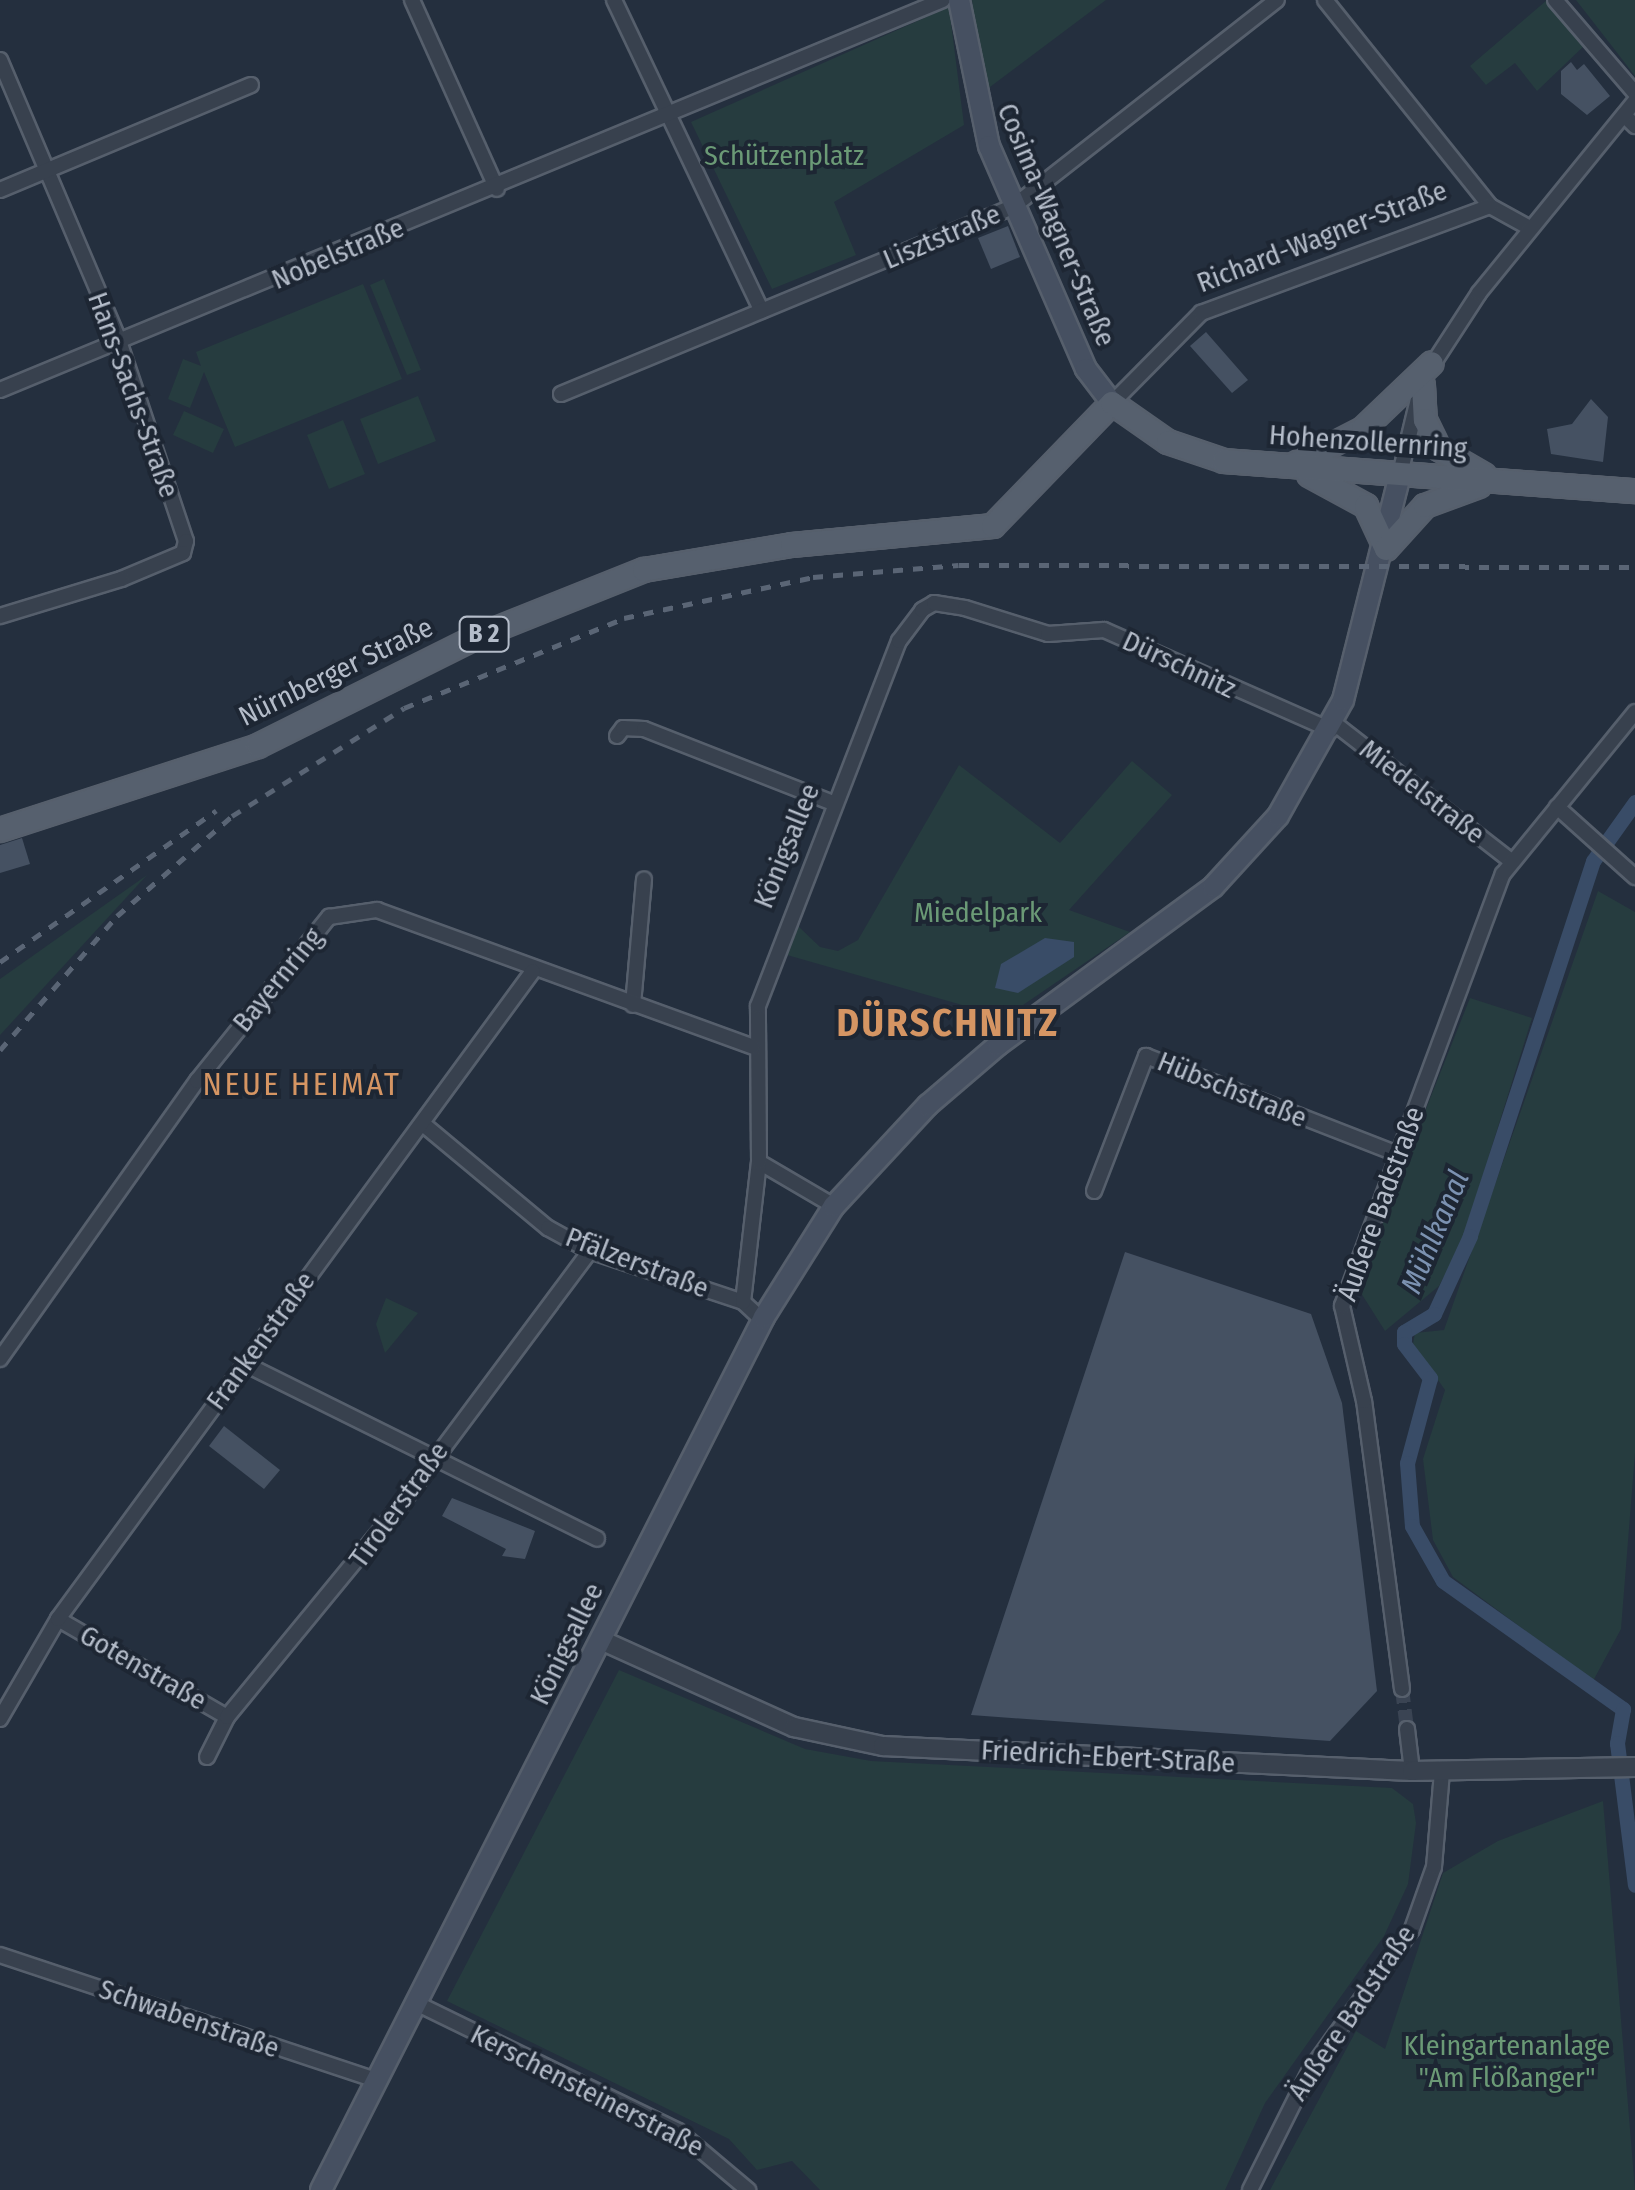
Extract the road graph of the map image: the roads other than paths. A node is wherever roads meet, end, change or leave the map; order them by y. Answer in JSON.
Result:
{"nodes":[{"id":1,"x":614,"y":0,"type":"edge"},
{"id":2,"x":944,"y":0,"type":"edge"},
{"id":3,"x":959,"y":0,"type":"edge"},
{"id":4,"x":1277,"y":0,"type":"edge"},
{"id":5,"x":1325,"y":0,"type":"edge"},
{"id":6,"x":1556,"y":0,"type":"edge"},
{"id":7,"x":415,"y":1,"type":"edge"},
{"id":8,"x":0,"y":60,"type":"edge"},
{"id":9,"x":251,"y":85,"type":"dead end"},
{"id":10,"x":1635,"y":97,"type":"edge"},
{"id":11,"x":674,"y":115,"type":"junction"},
{"id":12,"x":1630,"y":120,"type":"edge"},
{"id":13,"x":46,"y":172,"type":"junction"},
{"id":14,"x":497,"y":188,"type":"junction"},
{"id":15,"x":0,"y":190,"type":"edge"},
{"id":16,"x":1014,"y":206,"type":"junction"},
{"id":17,"x":1490,"y":206,"type":"junction"},
{"id":18,"x":1530,"y":228,"type":"junction"},
{"id":19,"x":762,"y":311,"type":"junction"},
{"id":20,"x":119,"y":341,"type":"junction"},
{"id":21,"x":1432,"y":362,"type":"junction"},
{"id":22,"x":1422,"y":385,"type":"junction"},
{"id":23,"x":0,"y":390,"type":"edge"},
{"id":24,"x":561,"y":394,"type":"dead end"},
{"id":25,"x":1112,"y":403,"type":"junction"},
{"id":26,"x":1282,"y":467,"type":"junction"},
{"id":27,"x":1400,"y":474,"type":"junction"},
{"id":28,"x":1507,"y":482,"type":"junction"},
{"id":29,"x":1635,"y":491,"type":"edge"},
{"id":30,"x":993,"y":526,"type":"joint"},
{"id":31,"x":1386,"y":549,"type":"junction"},
{"id":32,"x":965,"y":608,"type":"joint"},
{"id":33,"x":0,"y":616,"type":"edge"},
{"id":34,"x":1635,"y":712,"type":"edge"},
{"id":35,"x":1333,"y":727,"type":"junction"},
{"id":36,"x":617,"y":736,"type":"dead end"},
{"id":37,"x":835,"y":804,"type":"junction"},
{"id":38,"x":1556,"y":807,"type":"junction"},
{"id":39,"x":0,"y":830,"type":"edge"},
{"id":40,"x":1510,"y":860,"type":"junction"},
{"id":41,"x":1635,"y":877,"type":"edge"},
{"id":42,"x":644,"y":880,"type":"dead end"},
{"id":43,"x":533,"y":971,"type":"junction"},
{"id":44,"x":633,"y":1005,"type":"junction"},
{"id":45,"x":753,"y":1047,"type":"junction"},
{"id":46,"x":424,"y":1124,"type":"junction"},
{"id":47,"x":1398,"y":1154,"type":"junction"},
{"id":48,"x":760,"y":1162,"type":"junction"},
{"id":49,"x":1094,"y":1192,"type":"dead end"},
{"id":50,"x":834,"y":1206,"type":"junction"},
{"id":51,"x":590,"y":1251,"type":"junction"},
{"id":52,"x":742,"y":1302,"type":"junction"},
{"id":53,"x":762,"y":1320,"type":"junction"},
{"id":54,"x":0,"y":1360,"type":"edge"},
{"id":55,"x":245,"y":1364,"type":"junction"},
{"id":56,"x":434,"y":1456,"type":"junction"},
{"id":57,"x":596,"y":1539,"type":"dead end"},
{"id":58,"x":58,"y":1619,"type":"junction"},
{"id":59,"x":601,"y":1640,"type":"junction"},
{"id":60,"x":1402,"y":1689,"type":"tunnel mouth"},
{"id":61,"x":1,"y":1715,"type":"edge"},
{"id":62,"x":228,"y":1717,"type":"junction"},
{"id":63,"x":1407,"y":1729,"type":"tunnel mouth"},
{"id":64,"x":207,"y":1758,"type":"dead end"},
{"id":65,"x":1635,"y":1767,"type":"edge"},
{"id":66,"x":1412,"y":1771,"type":"junction"},
{"id":67,"x":1442,"y":1771,"type":"junction"},
{"id":68,"x":0,"y":1955,"type":"edge"},
{"id":69,"x":418,"y":2004,"type":"junction"},
{"id":70,"x":378,"y":2081,"type":"junction"},
{"id":71,"x":321,"y":2190,"type":"edge"},
{"id":72,"x":748,"y":2190,"type":"edge"},
{"id":73,"x":1250,"y":2190,"type":"edge"}],
"edges":[{"from":1,"to":11,"type":"street"},
{"from":2,"to":11,"type":"street"},
{"from":3,"to":16,"type":"main road","name":"Cosima-Wagner-Straße"},
{"from":4,"to":16,"type":"street","name":"Lisztstraße"},
{"from":5,"to":17,"type":"street"},
{"from":6,"to":10,"type":"street"},
{"from":7,"to":14,"type":"street"},
{"from":8,"to":13,"type":"street","name":"Hans-Sachs-Straße"},
{"from":9,"to":13,"type":"street"},
{"from":10,"to":12,"type":"street"},
{"from":11,"to":14,"type":"street","name":"Nobelstraße"},
{"from":11,"to":19,"type":"street"},
{"from":12,"to":18,"type":"street"},
{"from":13,"to":15,"type":"street"},
{"from":13,"to":20,"type":"street","name":"Hans-Sachs-Straße"},
{"from":14,"to":20,"type":"street","name":"Nobelstraße"},
{"from":16,"to":19,"type":"street","name":"Lisztstraße"},
{"from":16,"to":25,"type":"main road","name":"Cosima-Wagner-Straße"},
{"from":17,"to":18,"type":"street","name":"Richard-Wagner-Straße"},
{"from":17,"to":25,"type":"street","name":"Richard-Wagner-Straße"},
{"from":18,"to":21,"type":"street"},
{"from":19,"to":24,"type":"street","name":"Lisztstraße"},
{"from":20,"to":23,"type":"street","name":"Nobelstraße"},
{"from":20,"to":33,"type":"street","name":"Hans-Sachs-Straße"},
{"from":21,"to":22,"type":"street"},
{"from":21,"to":26,"type":"main road"},
{"from":22,"to":27,"type":"street"},
{"from":22,"to":28,"type":"main road"},
{"from":25,"to":26,"type":"main road","name":"Hohenzollernring"},
{"from":25,"to":30,"type":"main road","name":"Richard-Wagner-Straße","number":"B 2"},
{"from":26,"to":27,"type":"main road","name":"Hohenzollernring"},
{"from":26,"to":31,"type":"main road"},
{"from":27,"to":28,"type":"main road","name":"Hohenzollernring"},
{"from":27,"to":31,"type":"main road","name":"Königsallee"},
{"from":28,"to":29,"type":"main road","name":"Hohenzollernring"},
{"from":28,"to":31,"type":"main road"},
{"from":30,"to":39,"type":"main road","name":"Nürnberger Straße","number":"B 2"},
{"from":31,"to":35,"type":"main road","name":"Königsallee"},
{"from":32,"to":35,"type":"street","name":"Dürschnitz"},
{"from":32,"to":37,"type":"street","name":"Königsallee"},
{"from":34,"to":38,"type":"street","name":"Äußere Badstraße"},
{"from":35,"to":40,"type":"street","name":"Miedelstraße"},
{"from":35,"to":50,"type":"main road","name":"Königsallee"},
{"from":36,"to":37,"type":"street"},
{"from":37,"to":45,"type":"street","name":"Königsallee"},
{"from":38,"to":40,"type":"street","name":"Äußere Badstraße"},
{"from":38,"to":41,"type":"street"},
{"from":40,"to":47,"type":"street","name":"Äußere Badstraße"},
{"from":42,"to":44,"type":"street"},
{"from":43,"to":44,"type":"street","name":"Bayernring"},
{"from":43,"to":46,"type":"street","name":"Frankenstraße"},
{"from":43,"to":54,"type":"street","name":"Bayernring"},
{"from":44,"to":45,"type":"street","name":"Bayernring"},
{"from":45,"to":48,"type":"street","name":"Königsallee"},
{"from":46,"to":51,"type":"street","name":"Pfälzerstraße"},
{"from":46,"to":55,"type":"street","name":"Frankenstraße"},
{"from":47,"to":49,"type":"street","name":"Hübschstraße"},
{"from":47,"to":60,"type":"street","name":"Äußere Badstraße"},
{"from":48,"to":50,"type":"street"},
{"from":48,"to":52,"type":"street","name":"Königsallee"},
{"from":50,"to":53,"type":"main road","name":"Königsallee"},
{"from":51,"to":52,"type":"street","name":"Pfälzerstraße"},
{"from":51,"to":56,"type":"street","name":"Tirolerstraße"},
{"from":52,"to":53,"type":"street","name":"Pfälzerstraße"},
{"from":53,"to":59,"type":"main road","name":"Königsallee"},
{"from":55,"to":56,"type":"street"},
{"from":55,"to":58,"type":"street","name":"Frankenstraße"},
{"from":56,"to":57,"type":"street"},
{"from":56,"to":62,"type":"street","name":"Tirolerstraße"},
{"from":58,"to":61,"type":"street","name":"Frankenstraße"},
{"from":58,"to":62,"type":"street","name":"Gotenstraße"},
{"from":59,"to":66,"type":"street","name":"Friedrich-Ebert-Straße"},
{"from":59,"to":69,"type":"main road","name":"Königsallee"},
{"from":62,"to":64,"type":"street","name":"Tirolerstraße"},
{"from":63,"to":66,"type":"street"},
{"from":65,"to":67,"type":"street","name":"Friedrich-Ebert-Straße"},
{"from":66,"to":67,"type":"street","name":"Friedrich-Ebert-Straße"},
{"from":67,"to":73,"type":"street","name":"Äußere Badstraße"},
{"from":68,"to":70,"type":"street","name":"Schwabenstraße"},
{"from":69,"to":70,"type":"main road","name":"Königsallee"},
{"from":69,"to":72,"type":"street","name":"Kerschensteinerstraße"},
{"from":70,"to":71,"type":"main road","name":"Königsallee"}]}
